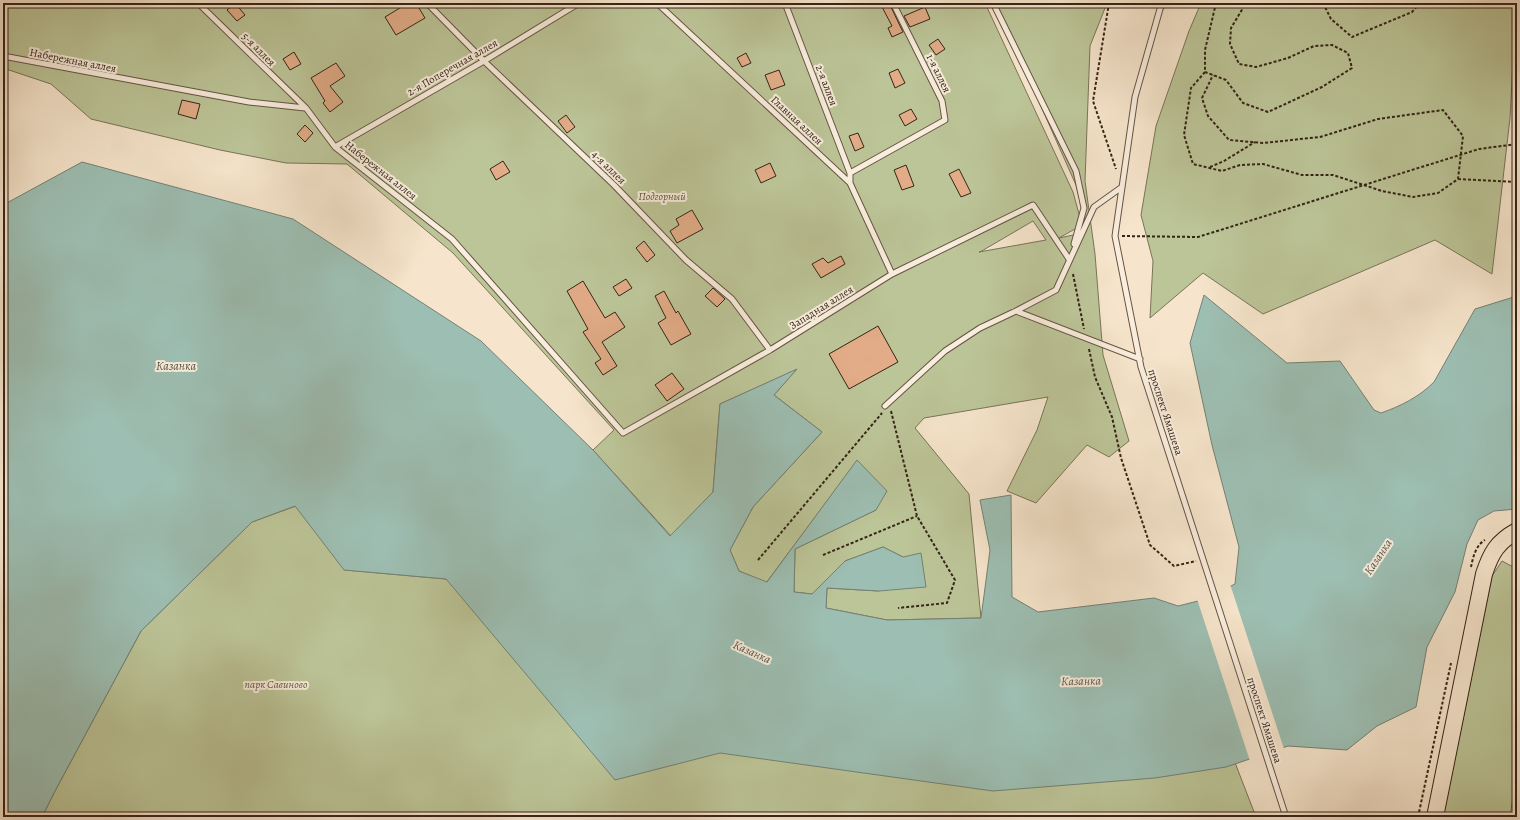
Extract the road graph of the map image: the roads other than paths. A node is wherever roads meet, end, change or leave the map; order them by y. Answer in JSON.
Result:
{"nodes":[{"id":1,"x":198,"y":3,"type":"edge"},
{"id":2,"x":427,"y":3,"type":"edge"},
{"id":3,"x":578,"y":3,"type":"edge"},
{"id":4,"x":658,"y":3,"type":"edge"},
{"id":5,"x":785,"y":3,"type":"edge"},
{"id":6,"x":893,"y":3,"type":"edge"},
{"id":7,"x":993,"y":3,"type":"edge"},
{"id":8,"x":1163,"y":3,"type":"edge"},
{"id":9,"x":3,"y":56,"type":"edge"},
{"id":10,"x":484,"y":61,"type":"junction"},
{"id":11,"x":306,"y":108,"type":"junction"},
{"id":12,"x":335,"y":147,"type":"junction"},
{"id":13,"x":850,"y":173,"type":"junction"},
{"id":14,"x":850,"y":182,"type":"junction"},
{"id":15,"x":1122,"y":187,"type":"junction"},
{"id":16,"x":1069,"y":259,"type":"junction"},
{"id":17,"x":892,"y":274,"type":"junction"},
{"id":18,"x":1016,"y":311,"type":"junction"},
{"id":19,"x":770,"y":350,"type":"junction"},
{"id":20,"x":1140,"y":359,"type":"junction"},
{"id":21,"x":886,"y":407,"type":"road end"},
{"id":22,"x":624,"y":433,"type":"joint"},
{"id":23,"x":1517,"y":531,"type":"edge"},
{"id":24,"x":1286,"y":817,"type":"edge"},
{"id":25,"x":1435,"y":817,"type":"edge"}],
"edges":[{"from":1,"to":11,"type":"lane","name":"5-я аллея"},
{"from":2,"to":10,"type":"lane","name":"4-я аллея"},
{"from":3,"to":10,"type":"lane","name":"2-я Поперечная аллея"},
{"from":4,"to":14,"type":"lane","name":"Главная аллея"},
{"from":5,"to":13,"type":"lane","name":"2-я аллея"},
{"from":6,"to":13,"type":"lane","name":"1-я аллея"},
{"from":7,"to":16,"type":"lane"},
{"from":8,"to":15,"type":"lane","name":"проспект Ямашева"},
{"from":9,"to":11,"type":"lane","name":"Набережная аллея"},
{"from":10,"to":12,"type":"lane","name":"2-я Поперечная аллея"},
{"from":10,"to":19,"type":"lane","name":"4-я аллея"},
{"from":11,"to":12,"type":"lane","name":"Набережная аллея"},
{"from":12,"to":22,"type":"lane","name":"Набережная аллея"},
{"from":13,"to":14,"type":"lane"},
{"from":14,"to":17,"type":"lane","name":"Главная аллея"},
{"from":15,"to":16,"type":"lane"},
{"from":15,"to":20,"type":"lane","name":"проспект Ямашева"},
{"from":16,"to":17,"type":"lane","name":"Западная аллея"},
{"from":16,"to":18,"type":"lane"},
{"from":17,"to":19,"type":"lane","name":"Западная аллея"},
{"from":18,"to":20,"type":"lane"},
{"from":18,"to":21,"type":"lane"},
{"from":19,"to":22,"type":"lane","name":"Западная аллея"},
{"from":20,"to":24,"type":"lane","name":"проспект Ямашева"},
{"from":23,"to":25,"type":"main road"}]}
